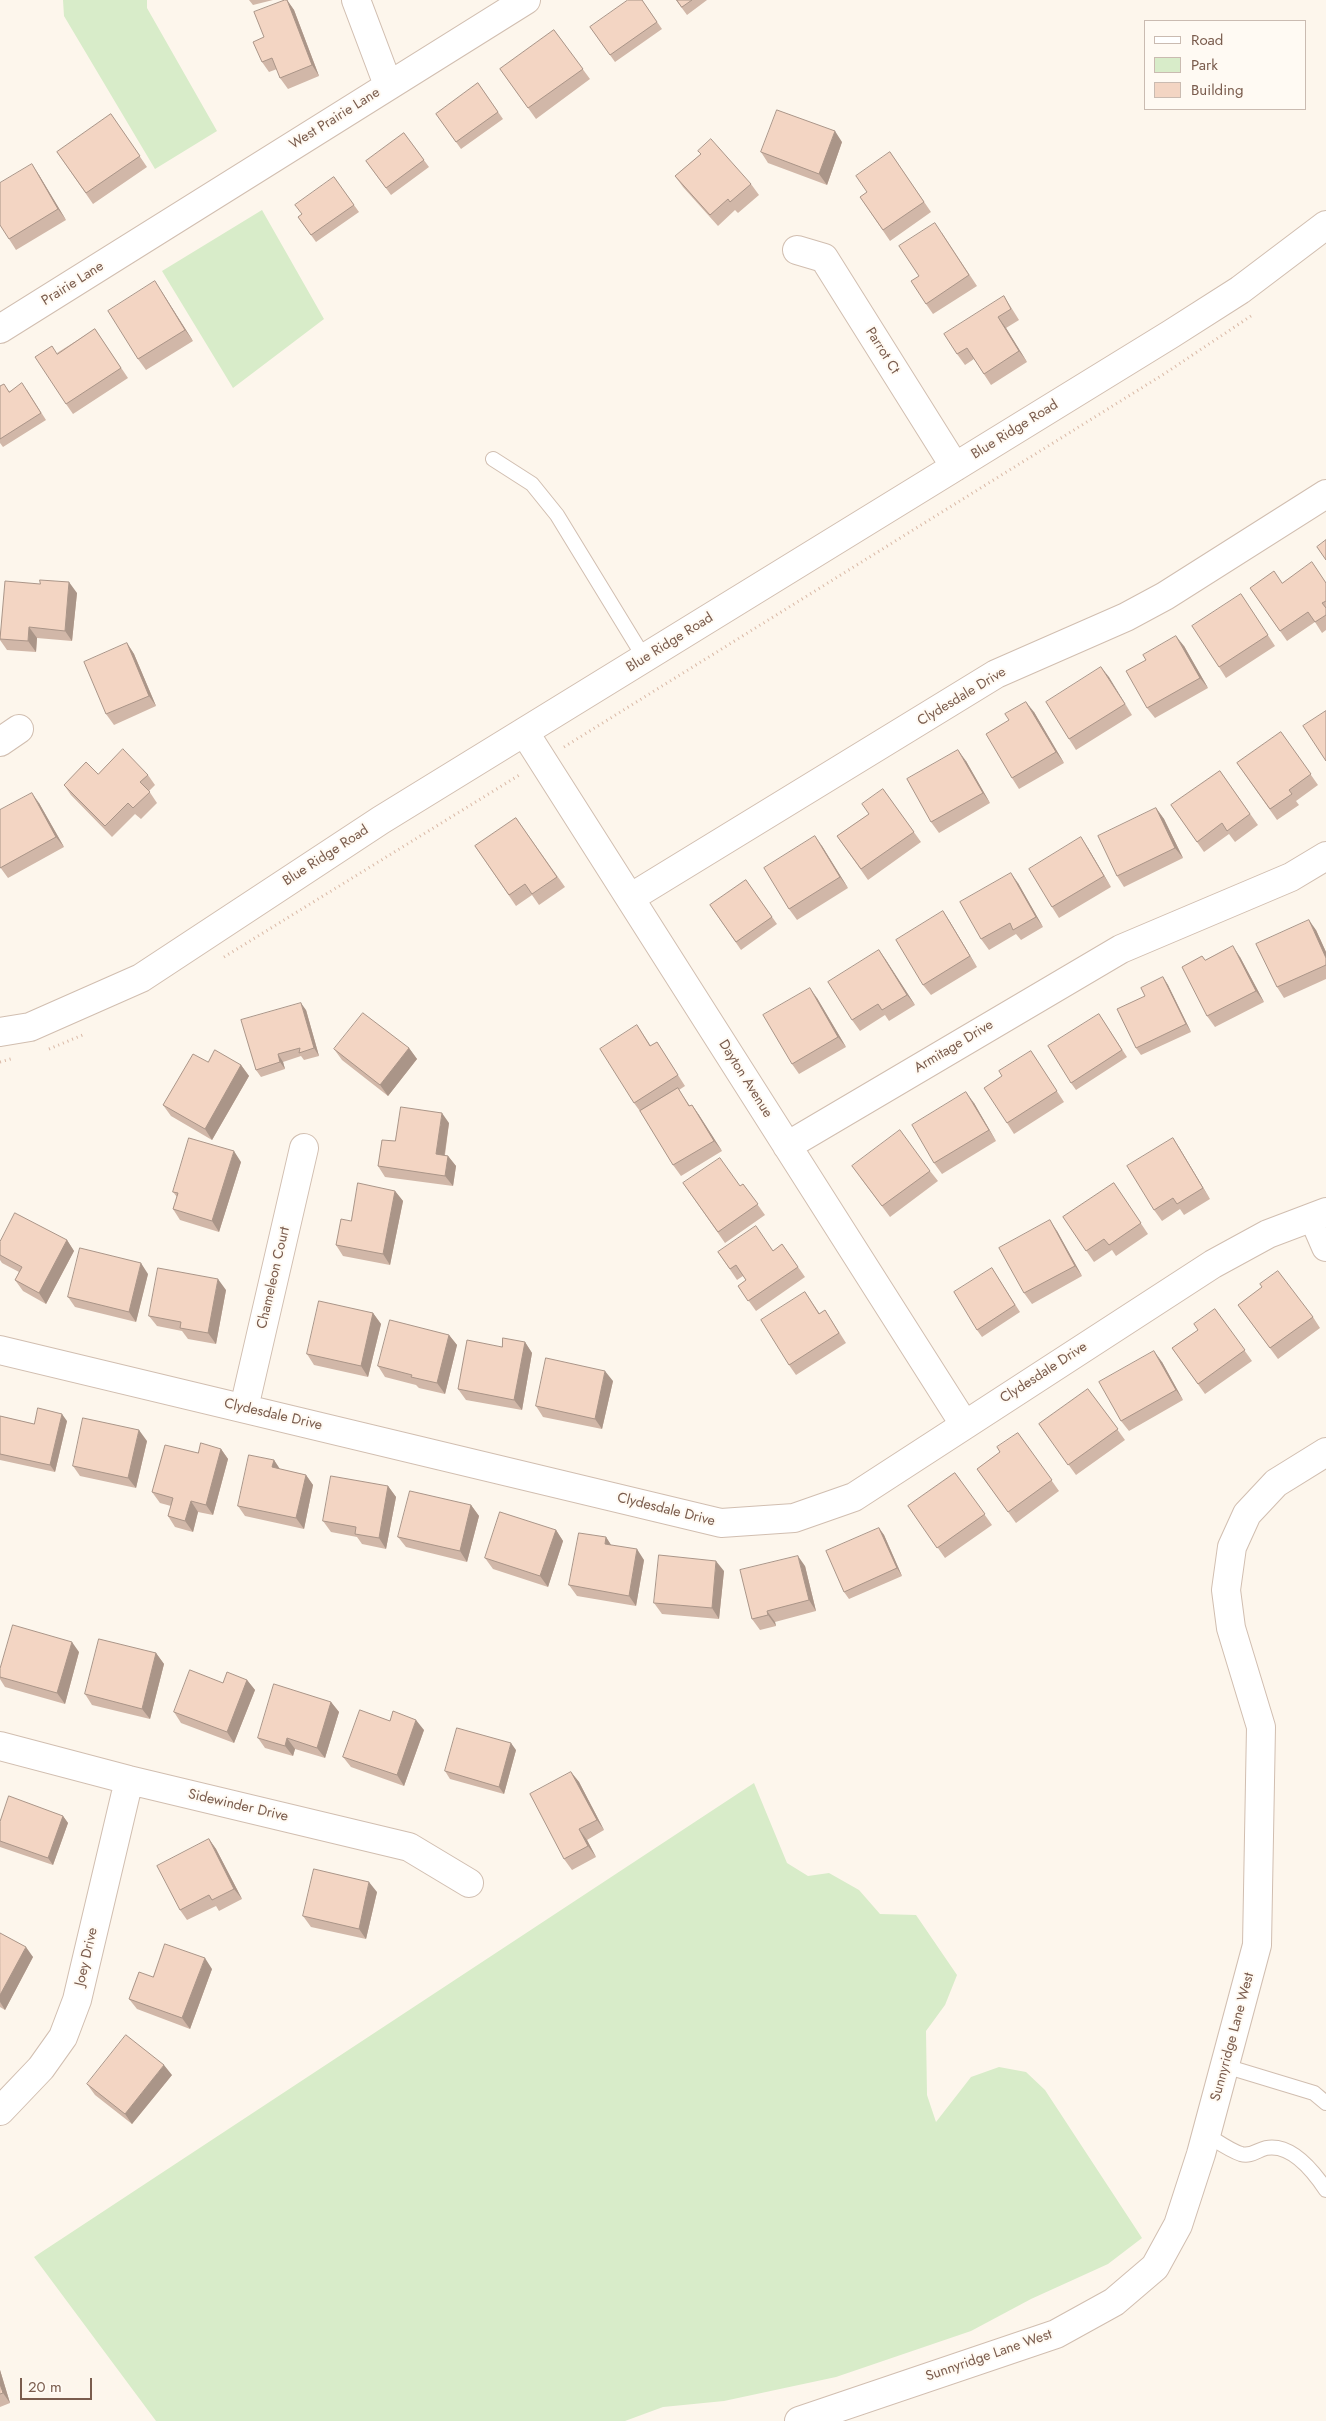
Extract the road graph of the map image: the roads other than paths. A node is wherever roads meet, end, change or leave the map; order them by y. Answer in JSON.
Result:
{"nodes":[{"id":1,"x":356,"y":0,"type":"edge"},
{"id":2,"x":526,"y":0,"type":"edge"},
{"id":3,"x":388,"y":85,"type":"junction"},
{"id":4,"x":1326,"y":225,"type":"edge"},
{"id":5,"x":145,"y":239,"type":"joint"},
{"id":6,"x":797,"y":250,"type":"dead end"},
{"id":7,"x":0,"y":329,"type":"edge"},
{"id":8,"x":493,"y":459,"type":"dead end"},
{"id":9,"x":956,"y":467,"type":"junction"},
{"id":10,"x":1326,"y":494,"type":"edge"},
{"id":11,"x":645,"y":659,"type":"junction"},
{"id":12,"x":525,"y":733,"type":"junction"},
{"id":13,"x":1326,"y":856,"type":"edge"},
{"id":14,"x":630,"y":898,"type":"junction"},
{"id":15,"x":0,"y":1032,"type":"edge"},
{"id":16,"x":787,"y":1146,"type":"junction"},
{"id":17,"x":304,"y":1148,"type":"dead end"},
{"id":18,"x":1320,"y":1215,"type":"edge"},
{"id":19,"x":1326,"y":1247,"type":"edge"},
{"id":20,"x":0,"y":1350,"type":"edge"},
{"id":21,"x":244,"y":1408,"type":"junction"},
{"id":22,"x":964,"y":1424,"type":"junction"},
{"id":23,"x":1326,"y":1452,"type":"edge"},
{"id":24,"x":0,"y":1746,"type":"edge"},
{"id":25,"x":129,"y":1780,"type":"junction"},
{"id":26,"x":468,"y":1883,"type":"dead end"},
{"id":27,"x":1225,"y":2066,"type":"junction"},
{"id":28,"x":1326,"y":2103,"type":"edge"},
{"id":29,"x":0,"y":2111,"type":"edge"},
{"id":30,"x":1206,"y":2135,"type":"junction"},
{"id":31,"x":1326,"y":2190,"type":"edge"},
{"id":32,"x":799,"y":2421,"type":"edge"}],
"edges":[{"from":1,"to":3,"type":"street"},
{"from":2,"to":3,"type":"street","name":"West Prairie Lane"},
{"from":3,"to":5,"type":"street","name":"West Prairie Lane"},
{"from":4,"to":9,"type":"street","name":"Blue Ridge Road"},
{"from":5,"to":7,"type":"street","name":"Prairie Lane"},
{"from":6,"to":9,"type":"street","name":"Parrot Ct"},
{"from":8,"to":11,"type":"lane"},
{"from":9,"to":11,"type":"street","name":"Blue Ridge Road"},
{"from":10,"to":14,"type":"street","name":"Clydesdale Drive"},
{"from":11,"to":12,"type":"street","name":"Blue Ridge Road"},
{"from":12,"to":14,"type":"street","name":"Dayton Avenue"},
{"from":12,"to":15,"type":"street","name":"Blue Ridge Road"},
{"from":13,"to":16,"type":"street","name":"Armitage Drive"},
{"from":14,"to":16,"type":"street","name":"Dayton Avenue"},
{"from":16,"to":22,"type":"street","name":"Dayton Avenue"},
{"from":17,"to":21,"type":"street","name":"Chameleon Court"},
{"from":18,"to":19,"type":"street"},
{"from":18,"to":22,"type":"street","name":"Clydesdale Drive"},
{"from":20,"to":21,"type":"street","name":"Clydesdale Drive"},
{"from":21,"to":22,"type":"street","name":"Clydesdale Drive"},
{"from":23,"to":27,"type":"street","name":"Sunnyridge Lane West"},
{"from":24,"to":25,"type":"street","name":"Sidewinder Drive"},
{"from":25,"to":26,"type":"street","name":"Sidewinder Drive"},
{"from":25,"to":29,"type":"street","name":"Joey Drive"},
{"from":27,"to":28,"type":"lane"},
{"from":27,"to":30,"type":"street","name":"Sunnyridge Lane West"},
{"from":30,"to":31,"type":"lane"},
{"from":30,"to":32,"type":"street","name":"Sunnyridge Lane West"}]}
